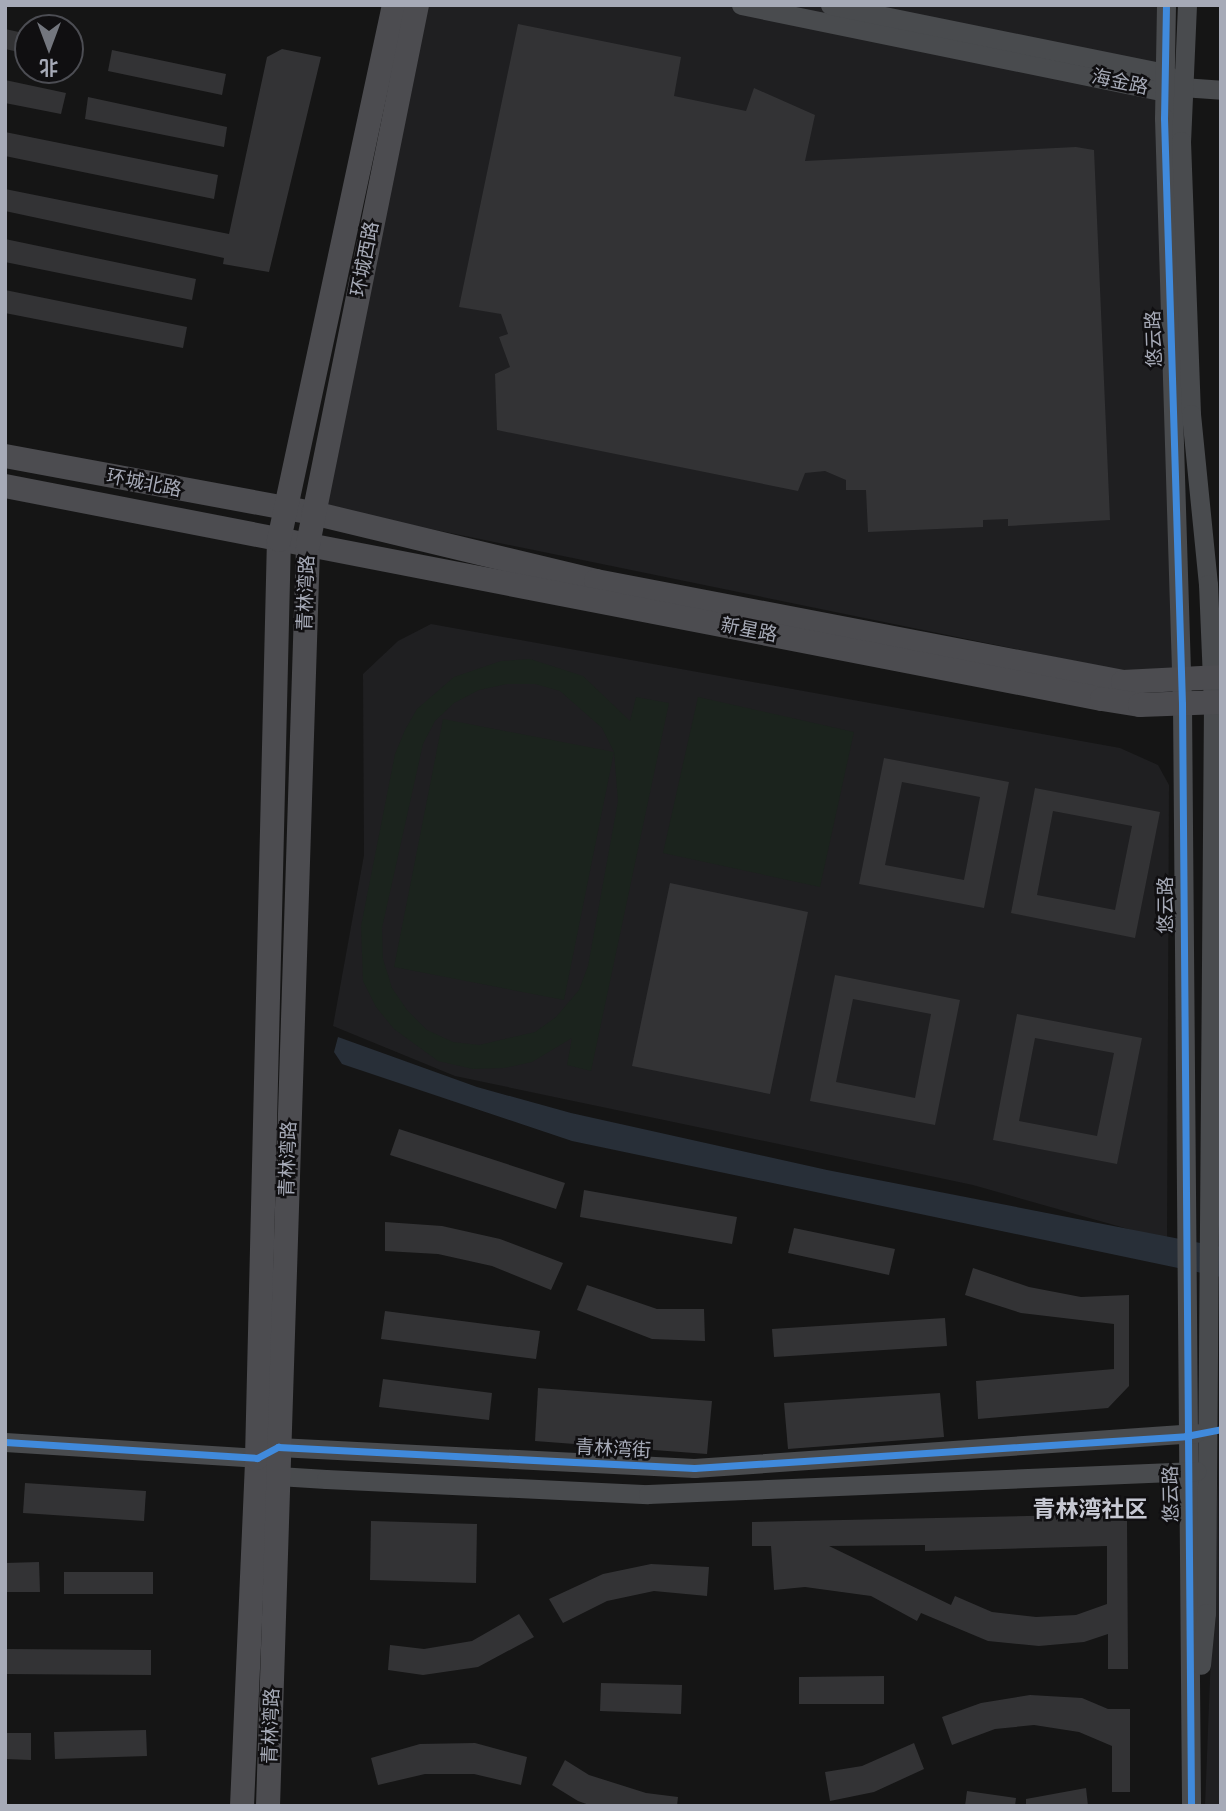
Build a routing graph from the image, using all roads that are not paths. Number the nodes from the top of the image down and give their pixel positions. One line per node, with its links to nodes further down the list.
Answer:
1 (394, 5): 11 (main road, 青林湾路)
2 (417, 5): 12 (main road, 环城西路)
3 (741, 5): 7 (street, 海金路)
4 (830, 5): 7 (street, 海金路)
5 (1166, 5): 7 (street, 悠云路)
6 (1187, 5): 7 (street, 悠云路)
7 (1171, 84): 8 (street); 15 (street, 悠云路); 16 (street, 悠云路)
8 (1221, 90)
9 (5, 456): 11 (main road, 环城北路)
10 (5, 486): 13 (main road, 环城北路)
11 (282, 510): 12 (main road, 新星路); 13 (main road, 青林湾路)
12 (313, 513): 14 (main road, 青林湾路); 16 (main road, 新星路)
13 (279, 540): 14 (main road, 新星路); 21 (main road, 青林湾路)
14 (308, 544): 16 (main road, 新星路); 21 (main road, 青林湾路)
15 (1216, 678): 16 (main road, 新星路); 17 (street, 悠云路)
16 (1181, 692): 17 (main road, 新星路); 19 (street, 悠云路)
17 (1217, 703): 18 (street, 悠云路)
18 (1214, 1430): 19 (street, 青林湾街); 22 (street, 悠云路)
19 (1185, 1436): 21 (street, 青林湾街); 23 (street, 悠云路)
20 (5, 1442): 21 (street, 青林湾街)
21 (268, 1452): 24 (main road, 青林湾路); 26 (main road, 青林湾路)
22 (1214, 1469): 23 (street); 25 (street, 悠云路)
23 (1186, 1472): 24 (street); 25 (street, 悠云路)
24 (278, 1476): 27 (main road, 青林湾路)
25 (1193, 1740): 28 (street, 悠云路)
26 (242, 1806)
27 (268, 1806)
28 (1191, 1806)

